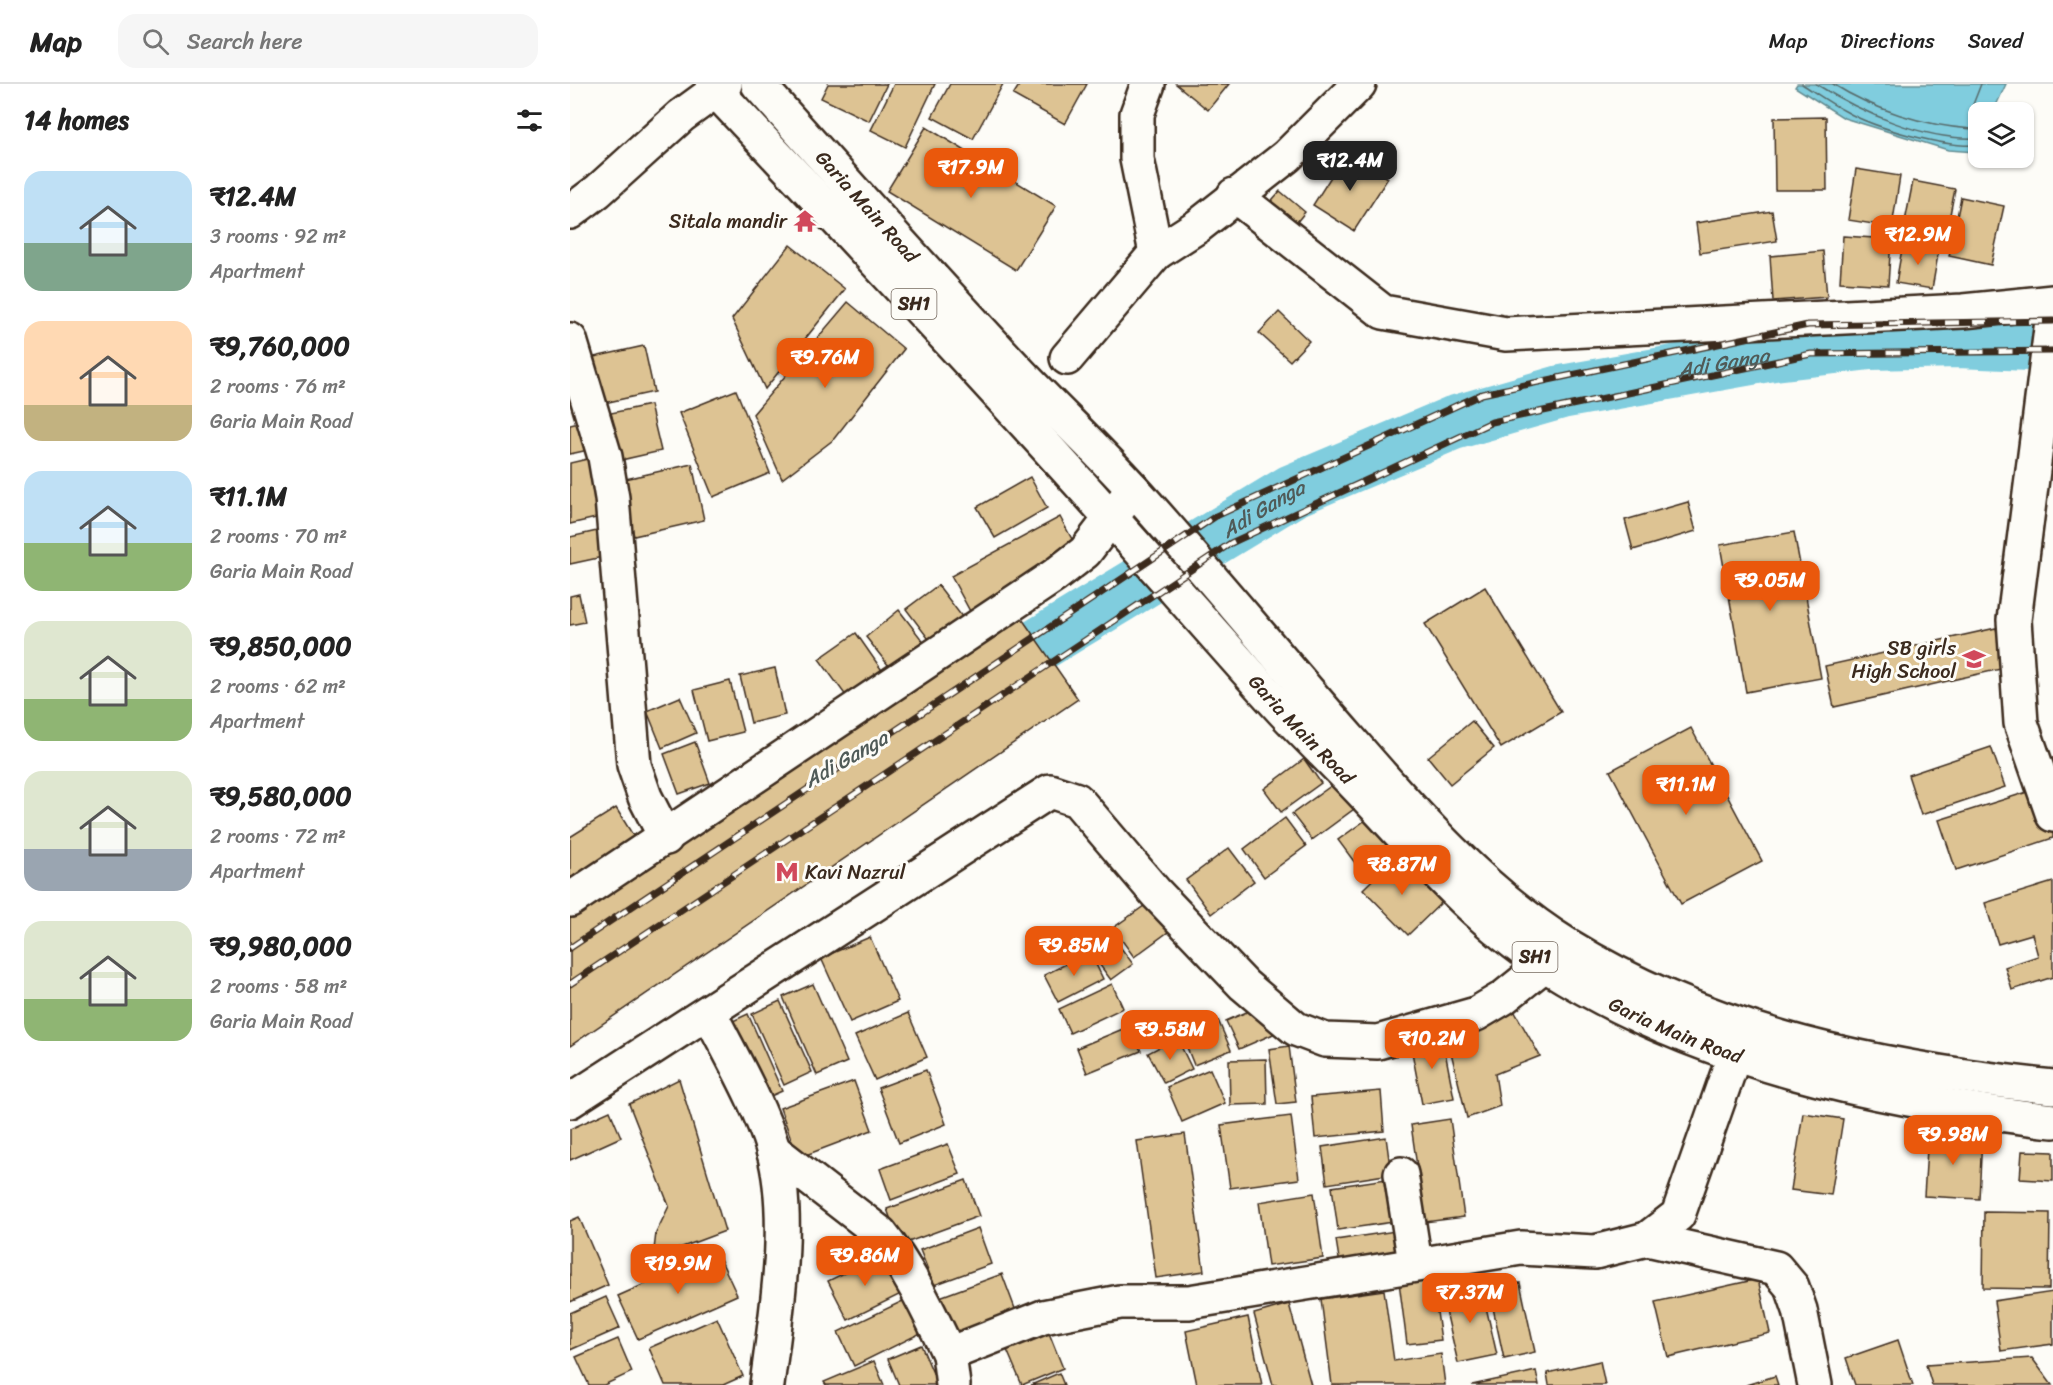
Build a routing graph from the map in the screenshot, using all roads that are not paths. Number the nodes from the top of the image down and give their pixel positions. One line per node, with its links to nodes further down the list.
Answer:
1 (758, 84): 12 (street, Garia Main Road / SH1)
2 (1148, 84): 7 (street)
3 (1359, 84): 5 (street)
4 (718, 86): 6 (street); 13 (street, Garia Main Road / SH1)
5 (1234, 195): 7 (street); 8 (street)
6 (570, 212)
7 (1156, 253): 11 (street)
8 (2053, 302)
9 (2053, 313): 15 (street)
10 (570, 340): 16 (street)
11 (1067, 358)
12 (1132, 489): 13 (street); 14 (street, Garia Main Road / SH1)
13 (1112, 518): 14 (street, Garia Main Road / SH1); 16 (street)
14 (1251, 651): 18 (street, Garia Main Road / SH1)
15 (2053, 815)
16 (666, 838): 17 (street)
17 (570, 900)
18 (1554, 954): 19 (street); 20 (street, Garia Main Road / SH1); 21 (street, Garia Main Road / SH1)
19 (709, 1012): 23 (street); 25 (street)
20 (1734, 1056): 21 (street, Garia Main Road / SH1); 27 (street)
21 (1928, 1087): 22 (street, Garia Main Road / SH1); 24 (street, Garia Main Road / SH1)
22 (2053, 1087)
23 (570, 1101)
24 (2053, 1121)
25 (773, 1149): 29 (street); 30 (street)
26 (1401, 1174): 28 (street)
27 (1647, 1239): 28 (street); 31 (street)
28 (1415, 1263): 29 (street)
29 (951, 1369)
30 (767, 1385)
31 (1815, 1385)

